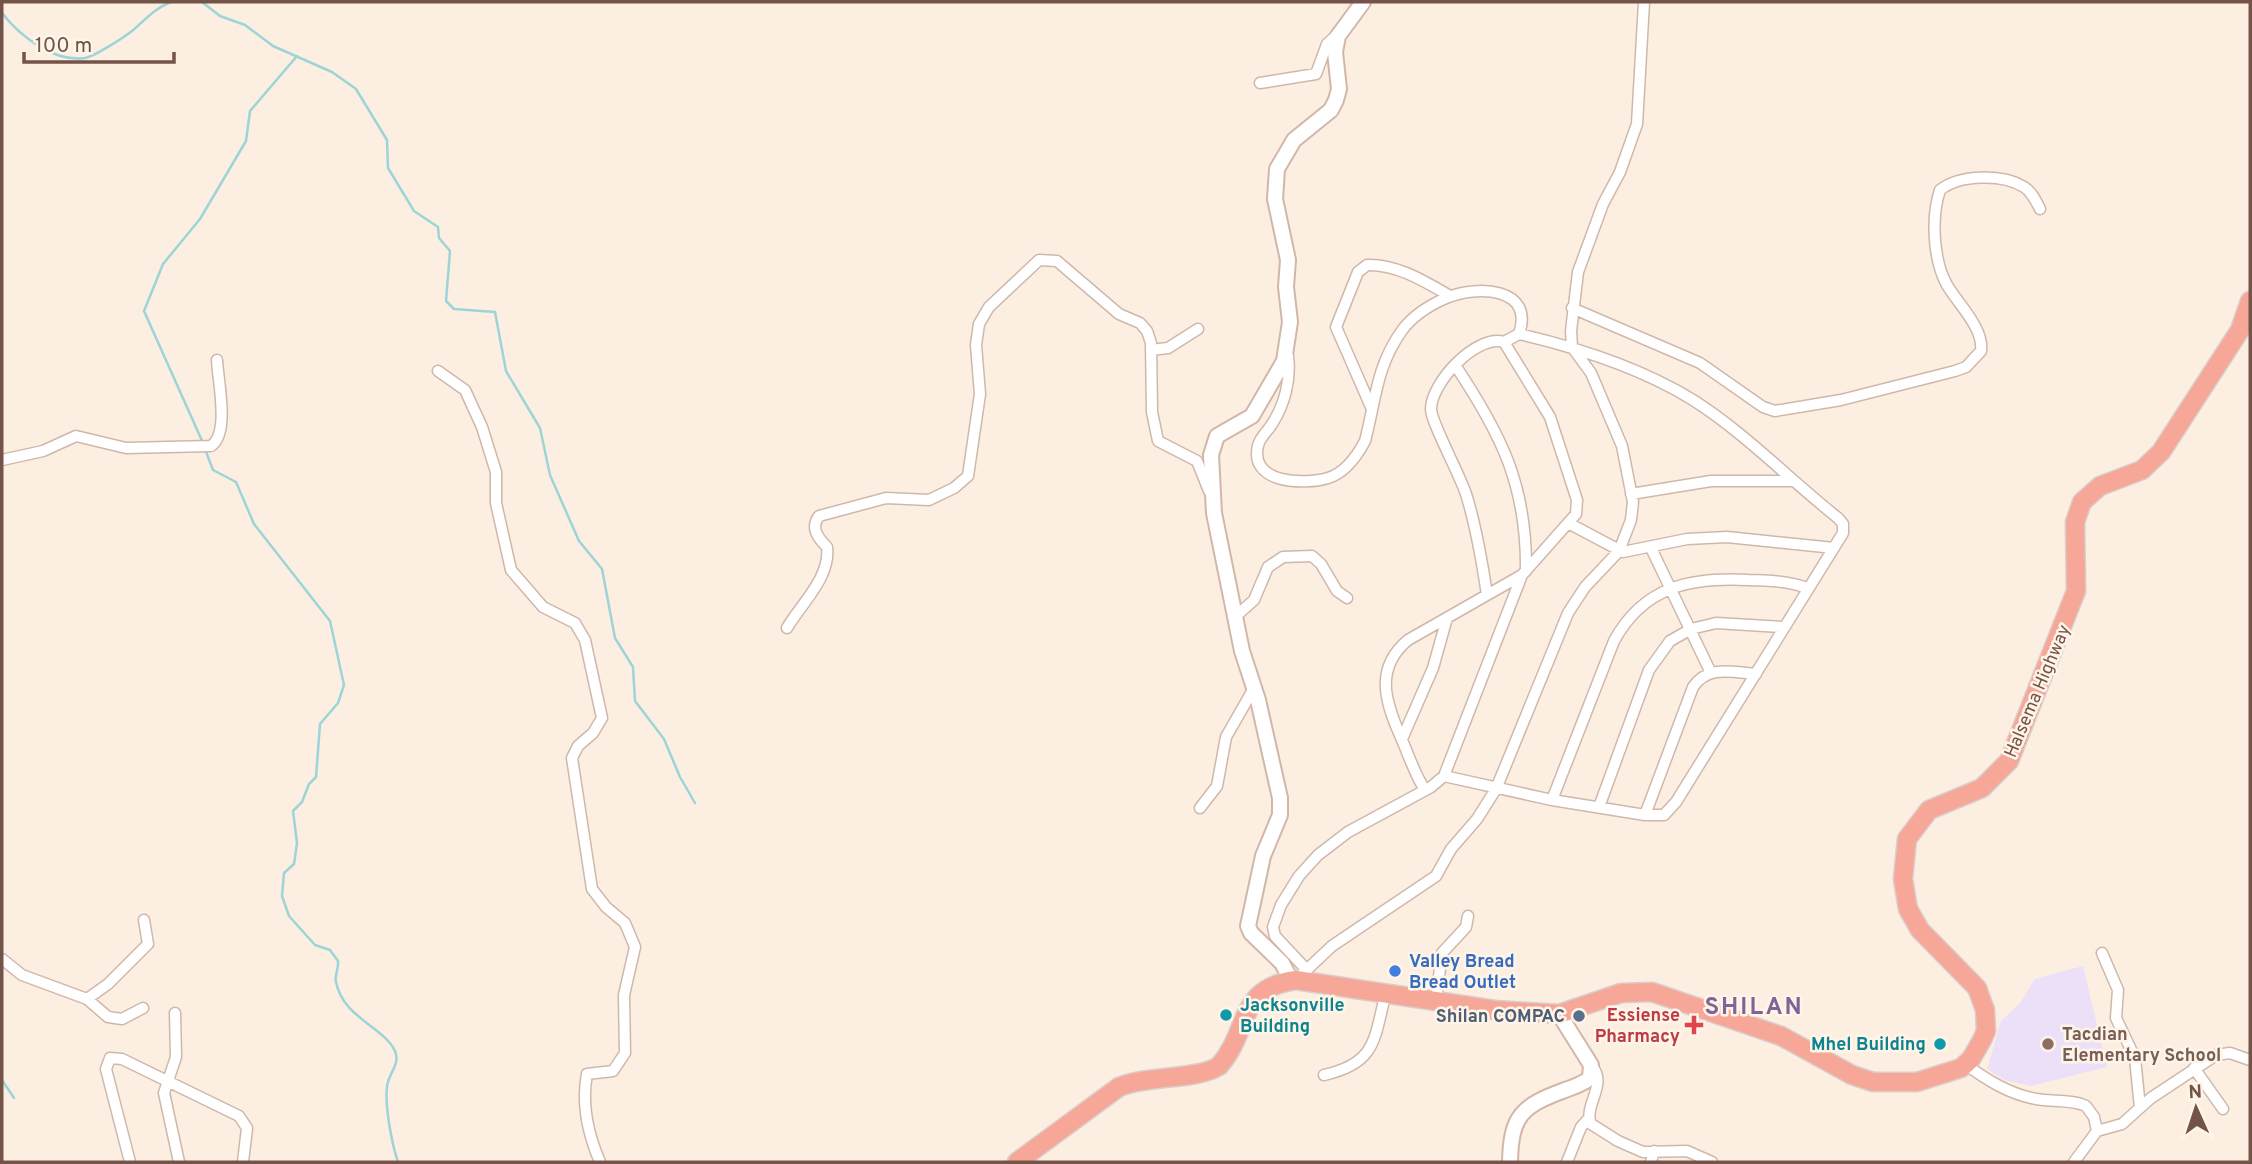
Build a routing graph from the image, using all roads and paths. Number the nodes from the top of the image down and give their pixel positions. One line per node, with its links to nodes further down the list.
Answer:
1 (1363, 2): 3 (street)
2 (1644, 2): 8 (street)
3 (1339, 33): 4 (street); 13 (street)
4 (1260, 83)
5 (2040, 209): 8 (street)
6 (1450, 296): 10 (street); 18 (street); 18 (street)
7 (2250, 301): 60 (highway, Halsema Highway)
8 (1572, 308): 12 (street)
9 (1198, 329): 14 (street)
10 (1519, 334): 11 (street); 12 (street)
11 (1504, 342): 16 (street); 23 (street)
12 (1572, 346): 20 (street); 21 (street)
13 (1287, 349): 18 (street); 22 (street)
14 (1151, 350): 22 (street); 35 (street)
15 (216, 360): 19 (street)
16 (1455, 365): 27 (street); 30 (street)
17 (438, 371): 73 (street)
18 (1372, 409)
19 (2, 460)
20 (1791, 481): 21 (street); 25 (street)
21 (1631, 495): 26 (street)
22 (1211, 496): 32 (street)
23 (1570, 524): 26 (street); 27 (street)
24 (1651, 548): 25 (street); 26 (street); 28 (street)
25 (1834, 548): 29 (street)
26 (1619, 551): 42 (street)
27 (1524, 573): 30 (street); 41 (street)
28 (1671, 588): 29 (street); 36 (street); 44 (street)
29 (1807, 588): 34 (street)
30 (1487, 595): 33 (street)
31 (1348, 598): 32 (street)
32 (1236, 616): 39 (street)
33 (1447, 618): 40 (street); 40 (street)
34 (1782, 627): 36 (street); 38 (street)
35 (787, 628)
36 (1691, 629): 37 (street); 45 (street)
37 (1710, 671): 38 (street); 47 (street)
38 (1756, 674): 47 (street)
39 (1254, 688): 46 (street); 52 (street)
40 (1402, 739): 43 (street)
41 (1444, 776): 42 (street); 43 (street)
42 (1496, 789): 44 (street); 52 (street)
43 (1425, 790): 52 (street)
44 (1552, 800): 45 (street)
45 (1599, 807): 47 (street)
46 (1200, 808)
47 (1645, 815)
48 (1468, 916): 55 (street)
49 (144, 920): 54 (street)
50 (2102, 953): 65 (street)
51 (2, 959): 54 (street)
52 (1297, 976): 53 (highway); 74 (highway)
53 (1386, 992): 55 (highway); 63 (street)
54 (87, 999): 56 (street)
55 (1436, 1000): 58 (highway)
56 (143, 1008)
57 (175, 1013): 64 (street)
58 (1559, 1014): 60 (highway); 61 (street)
59 (2250, 1060): 62 (street)
60 (1965, 1064): 68 (street)
61 (1591, 1065): 67 (street); 75 (street)
62 (2194, 1068): 65 (street); 66 (street)
63 (1324, 1075)
64 (166, 1080): 70 (street); 71 (street); 72 (street)
65 (2140, 1108): 68 (street)
66 (2223, 1109)
67 (1589, 1118): 69 (street); 76 (street)
68 (2097, 1132): 78 (street)
69 (1653, 1157): 77 (street)
70 (130, 1162)
71 (179, 1162)
72 (243, 1162)
73 (600, 1162)
74 (1017, 1162)
75 (1510, 1162)
76 (1567, 1162)
77 (1712, 1162)
78 (2074, 1162)

